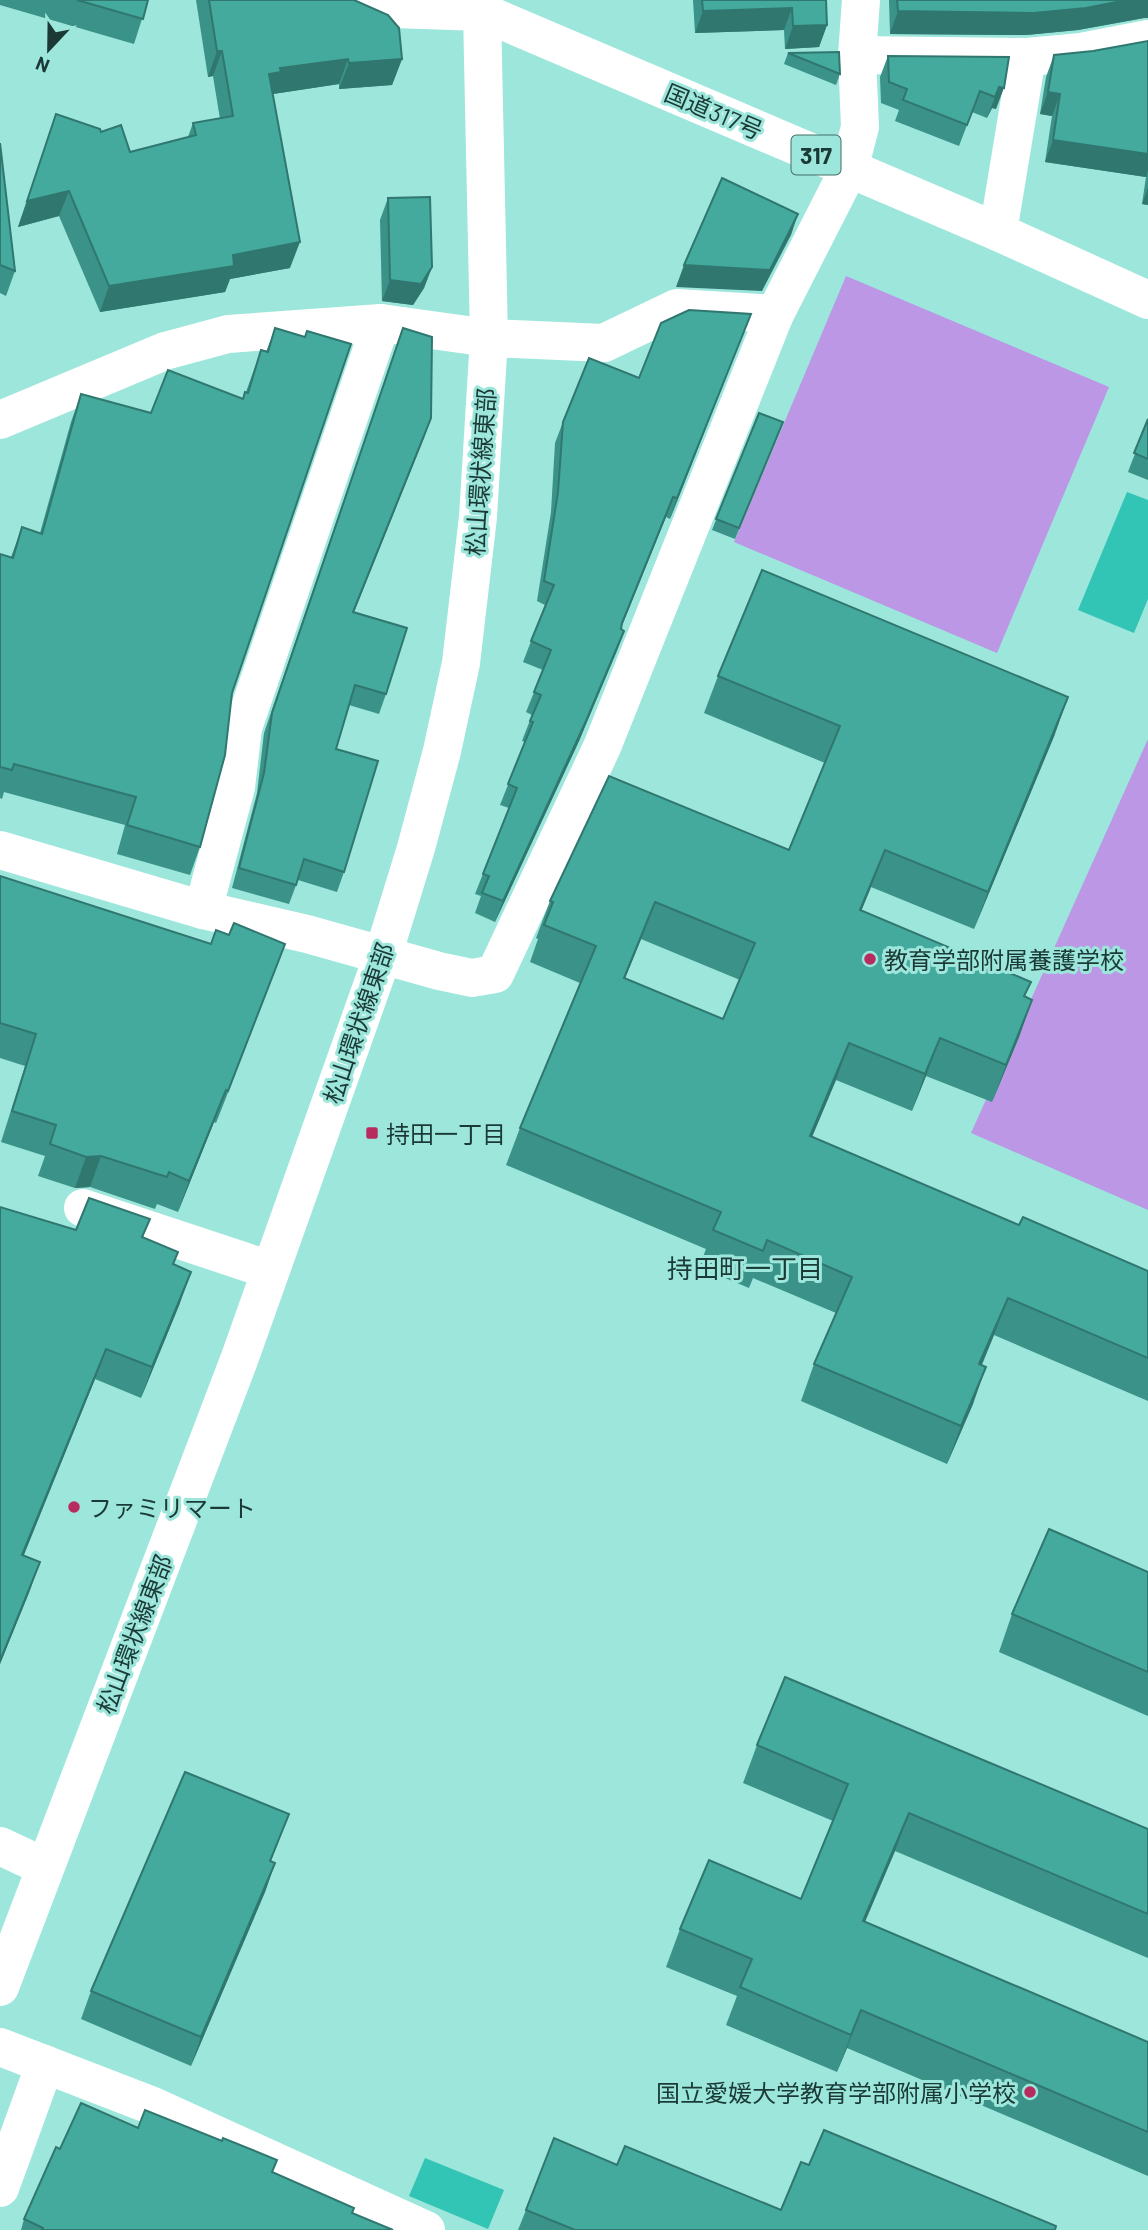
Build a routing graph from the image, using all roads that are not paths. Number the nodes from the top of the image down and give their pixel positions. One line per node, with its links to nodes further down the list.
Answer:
1 (371, 0): 3 (main road)
2 (861, 0): 5 (main road)
3 (482, 6): 7 (main road, 国道317号 / 317); 12 (main road, 松山環状線東部)
4 (1148, 39): 6 (main road)
5 (857, 55): 6 (main road); 7 (main road)
6 (1027, 57): 8 (main road)
7 (849, 169): 8 (main road, 国道317号 / 317); 10 (main road)
8 (998, 232): 9 (main road, 国道317号 / 317)
9 (1148, 300)
10 (775, 314): 12 (main road); 16 (main road)
11 (381, 323): 12 (main road); 13 (main road); 15 (main road)
12 (489, 338): 16 (main road, 松山環状線東部)
13 (0, 420)
14 (0, 850): 15 (main road)
15 (203, 910): 16 (main road)
16 (383, 955): 18 (main road, 松山環状線東部)
17 (83, 1208): 18 (main road)
18 (270, 1270): 20 (main road, 松山環状線東部)
19 (0, 1846): 20 (main road)
20 (46, 1867): 21 (main road, 松山環状線東部)
21 (0, 1987)
22 (0, 2047): 23 (main road)
23 (45, 2064): 24 (main road); 25 (main road)
24 (0, 2188)
25 (426, 2230)

